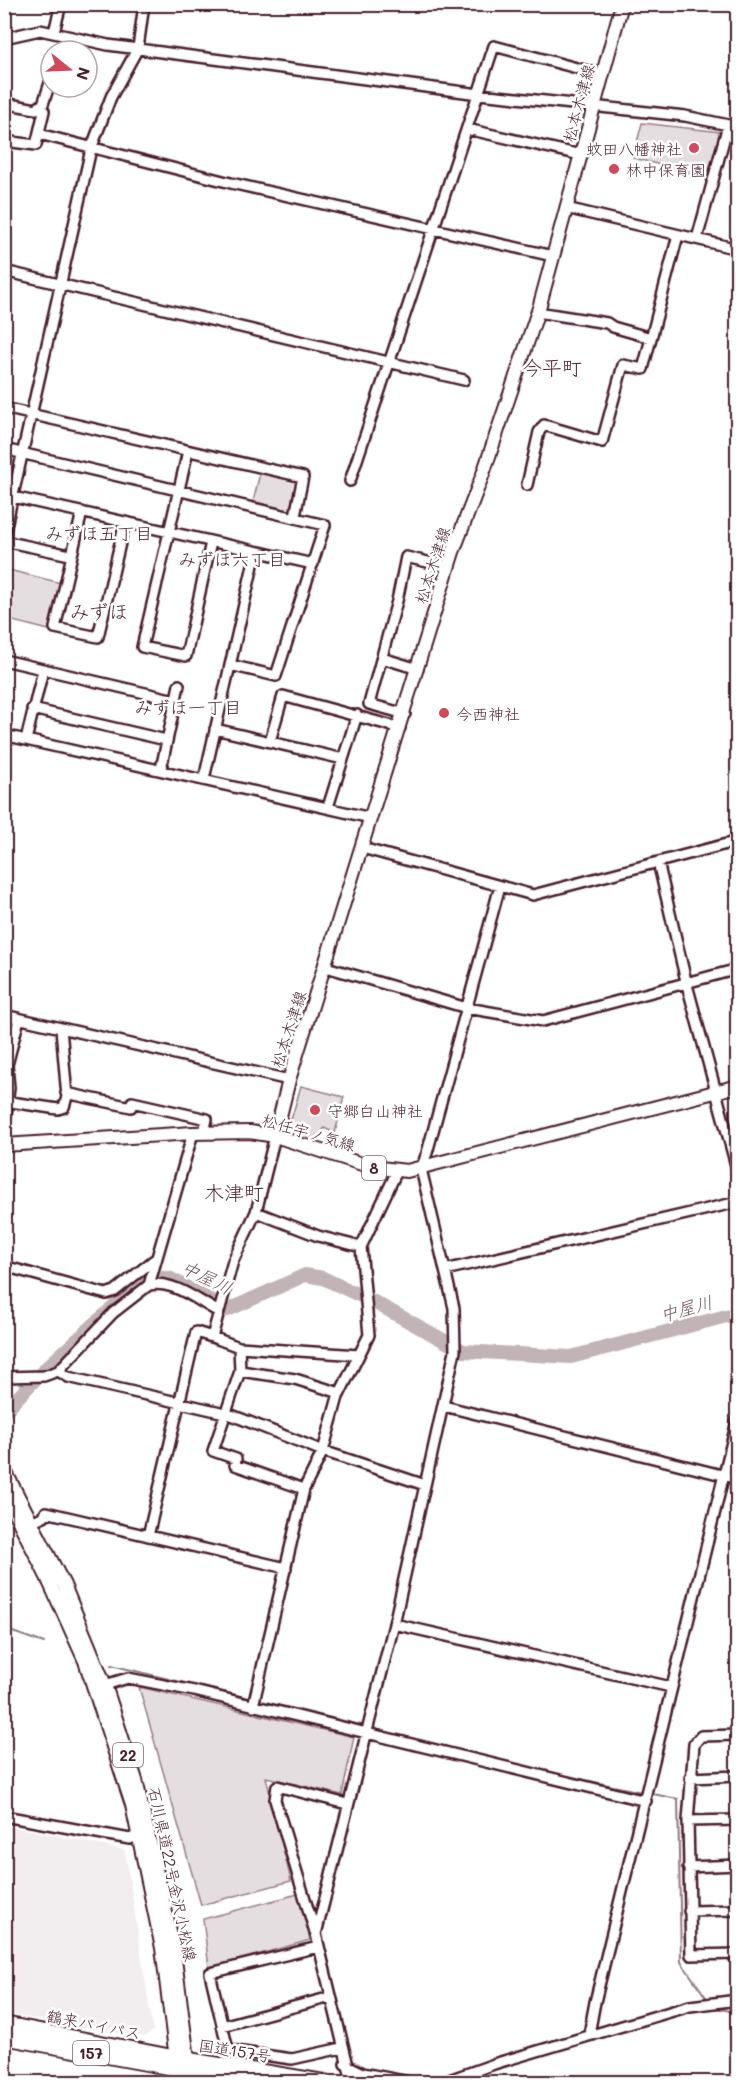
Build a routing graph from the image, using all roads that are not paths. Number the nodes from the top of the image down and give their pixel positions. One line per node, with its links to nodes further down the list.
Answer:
1 (61, 4): 4 (street)
2 (144, 4): 7 (street)
3 (622, 4): 8 (main road, 松本木津線)
4 (54, 32): 5 (street); 6 (street)
5 (4, 38)
6 (69, 38): 7 (street)
7 (138, 48): 9 (street); 18 (street)
8 (603, 75): 9 (street); 13 (main road, 松本木津線)
9 (479, 94): 13 (street); 15 (street)
10 (45, 99): 12 (street)
11 (4, 103): 12 (street)
12 (40, 106): 16 (street)
13 (593, 108): 14 (street); 19 (main road, 松本木津線)
14 (733, 126): 23 (street)
15 (467, 129): 19 (street); 21 (street)
16 (39, 134): 17 (street); 18 (street)
17 (4, 141)
18 (91, 149): 21 (street); 27 (street)
19 (581, 155): 20 (main road, 松本木津線)
20 (566, 208): 22 (street); 25 (main road, 松本木津線)
21 (434, 231): 25 (street); 30 (street)
22 (678, 235): 23 (street); 29 (street)
23 (697, 239): 24 (street)
24 (738, 249)
25 (553, 256): 28 (main road, 松本木津線)
26 (4, 271): 27 (street)
27 (60, 284): 30 (street); 33 (street)
28 (537, 312): 29 (street); 51 (main road, 松本木津線)
29 (651, 338): 38 (street)
30 (391, 361): 31 (street); 37 (street)
31 (464, 380)
32 (4, 408): 33 (street)
33 (33, 414): 35 (street); 36 (street)
34 (4, 449): 36 (street)
35 (188, 450): 39 (street); 42 (street)
36 (22, 454): 39 (street); 40 (street)
37 (350, 481)
38 (527, 485)
39 (178, 489): 42 (street); 44 (street)
40 (9, 496): 41 (street); 45 (street)
41 (82, 512): 43 (street); 49 (street)
42 (295, 516): 50 (street)
43 (125, 522): 44 (street); 49 (street)
44 (170, 532): 47 (street); 47 (street)
45 (4, 536)
46 (4, 541): 49 (street)
47 (211, 542): 48 (street)
48 (256, 552): 50 (street); 54 (street)
49 (70, 555)
50 (313, 564): 54 (street)
51 (448, 567): 52 (street); 56 (main road, 松本木津線)
52 (382, 658): 56 (street); 60 (street)
53 (4, 660): 55 (street)
54 (230, 665): 63 (street)
55 (43, 669): 58 (street); 59 (street)
56 (418, 669): 60 (main road, 松本木津線)
57 (179, 686): 58 (street)
58 (175, 700): 66 (street)
59 (32, 709): 65 (street); 66 (street)
60 (405, 714): 62 (main road, 松本木津線)
61 (357, 715): 62 (street); 67 (street); 68 (street)
62 (400, 728): 72 (main road, 松本木津線)
63 (215, 729): 67 (street); 70 (street)
64 (4, 735): 65 (street)
65 (26, 740): 69 (street)
66 (166, 740): 69 (street)
67 (270, 741): 68 (street)
68 (343, 759): 71 (street)
69 (160, 769): 70 (street)
70 (204, 779): 71 (street)
71 (328, 807): 72 (street)
72 (371, 818): 74 (main road, 松本木津線)
73 (738, 841): 75 (street)
74 (362, 848): 76 (street); 77 (main road, 松本木津線)
75 (658, 862): 76 (street); 79 (street)
76 (500, 886): 80 (street)
77 (326, 967): 80 (street); 84 (main road, 松本木津線)
78 (738, 969): 79 (street)
79 (686, 981): 80 (street); 86 (street)
80 (467, 1008): 93 (street)
81 (4, 1015): 82 (street)
82 (19, 1019): 83 (street); 88 (street)
83 (61, 1028): 84 (street); 87 (street)
84 (289, 1080): 91 (main road, 松本木津線)
85 (738, 1086): 86 (main road, 松任宇ノ気線 / 8)
86 (716, 1092): 93 (main road, 松任宇ノ気線 / 8); 95 (street)
87 (66, 1093): 88 (street); 90 (street)
88 (6, 1102): 89 (street)
89 (4, 1132)
90 (198, 1132): 91 (main road, 松任宇ノ気線 / 8); 92 (main road, 松任宇ノ気線 / 8); 99 (street)
91 (275, 1136): 94 (main road, 松任宇ノ気線 / 8); 97 (street)
92 (4, 1145)
93 (421, 1169): 94 (main road, 松任宇ノ気線 / 8); 101 (street)
94 (397, 1171): 98 (street)
95 (738, 1173)
96 (738, 1202): 101 (street)
97 (256, 1212): 98 (street); 103 (street)
98 (362, 1247): 106 (street)
99 (154, 1260): 100 (street); 102 (street)
100 (4, 1266)
101 (445, 1270): 112 (street)
102 (150, 1279): 103 (street); 107 (street)
103 (220, 1308): 104 (street)
104 (212, 1337): 105 (street); 111 (street)
105 (239, 1347): 106 (street); 108 (street)
106 (359, 1355): 110 (street)
107 (58, 1371): 109 (street); 111 (street)
108 (240, 1371): 110 (street); 113 (street)
109 (4, 1377)
110 (340, 1393): 115 (street)
111 (180, 1404): 113 (street); 123 (street)
112 (444, 1406): 117 (street); 119 (street)
113 (226, 1414): 115 (street); 120 (street)
114 (738, 1417): 117 (street)
115 (323, 1451): 119 (street); 120 (street)
116 (4, 1469): 122 (main road, 石川県道22号金沢小松線 / 22)
117 (724, 1476): 118 (street); 127 (street)
118 (738, 1479)
119 (425, 1485): 125 (street)
120 (304, 1489): 124 (street)
121 (4, 1492): 138 (main road, 石川県道22号金沢小松線 / 22)
122 (31, 1522): 123 (street); 126 (main road, 石川県道22号金沢小松線 / 22)
123 (148, 1536): 124 (street)
124 (286, 1568): 128 (street)
125 (394, 1624): 127 (street); 129 (street)
126 (105, 1685): 128 (street); 154 (main road, 石川県道22号金沢小松線 / 22)
127 (671, 1687): 133 (street)
128 (254, 1701): 129 (street)
129 (366, 1728): 133 (street); 134 (street)
130 (738, 1735): 132 (street)
131 (738, 1776): 132 (street)
132 (690, 1778): 137 (street)
133 (647, 1796): 150 (street)
134 (348, 1804): 143 (street); 143 (street)
135 (4, 1816): 138 (street)
136 (738, 1820): 137 (street)
137 (688, 1821): 140 (street)
138 (138, 1835): 154 (main road, 石川県道22号金沢小松線 / 22)
139 (738, 1865): 140 (street)
140 (688, 1867): 142 (street)
141 (738, 1910): 142 (street)
142 (689, 1911): 145 (street)
143 (316, 1934): 144 (street)
144 (318, 1947): 146 (street); 149 (street)
145 (738, 1954)
146 (331, 1997): 149 (street); 152 (street)
147 (738, 2000): 150 (street)
148 (4, 2024): 154 (highway, 鶴来バイパス / 157)
149 (222, 2026): 152 (street)
150 (593, 2035): 159 (street)
151 (4, 2037): 154 (highway, 鶴来バイパス / 157)
152 (342, 2048): 153 (street)
153 (345, 2064): 157 (street); 158 (street)
154 (184, 2071): 155 (highway, 国道157号 / 157); 156 (highway, 国道157号 / 157)
155 (250, 2082)
156 (324, 2082)
157 (352, 2082)
158 (410, 2082)
159 (443, 2082)

